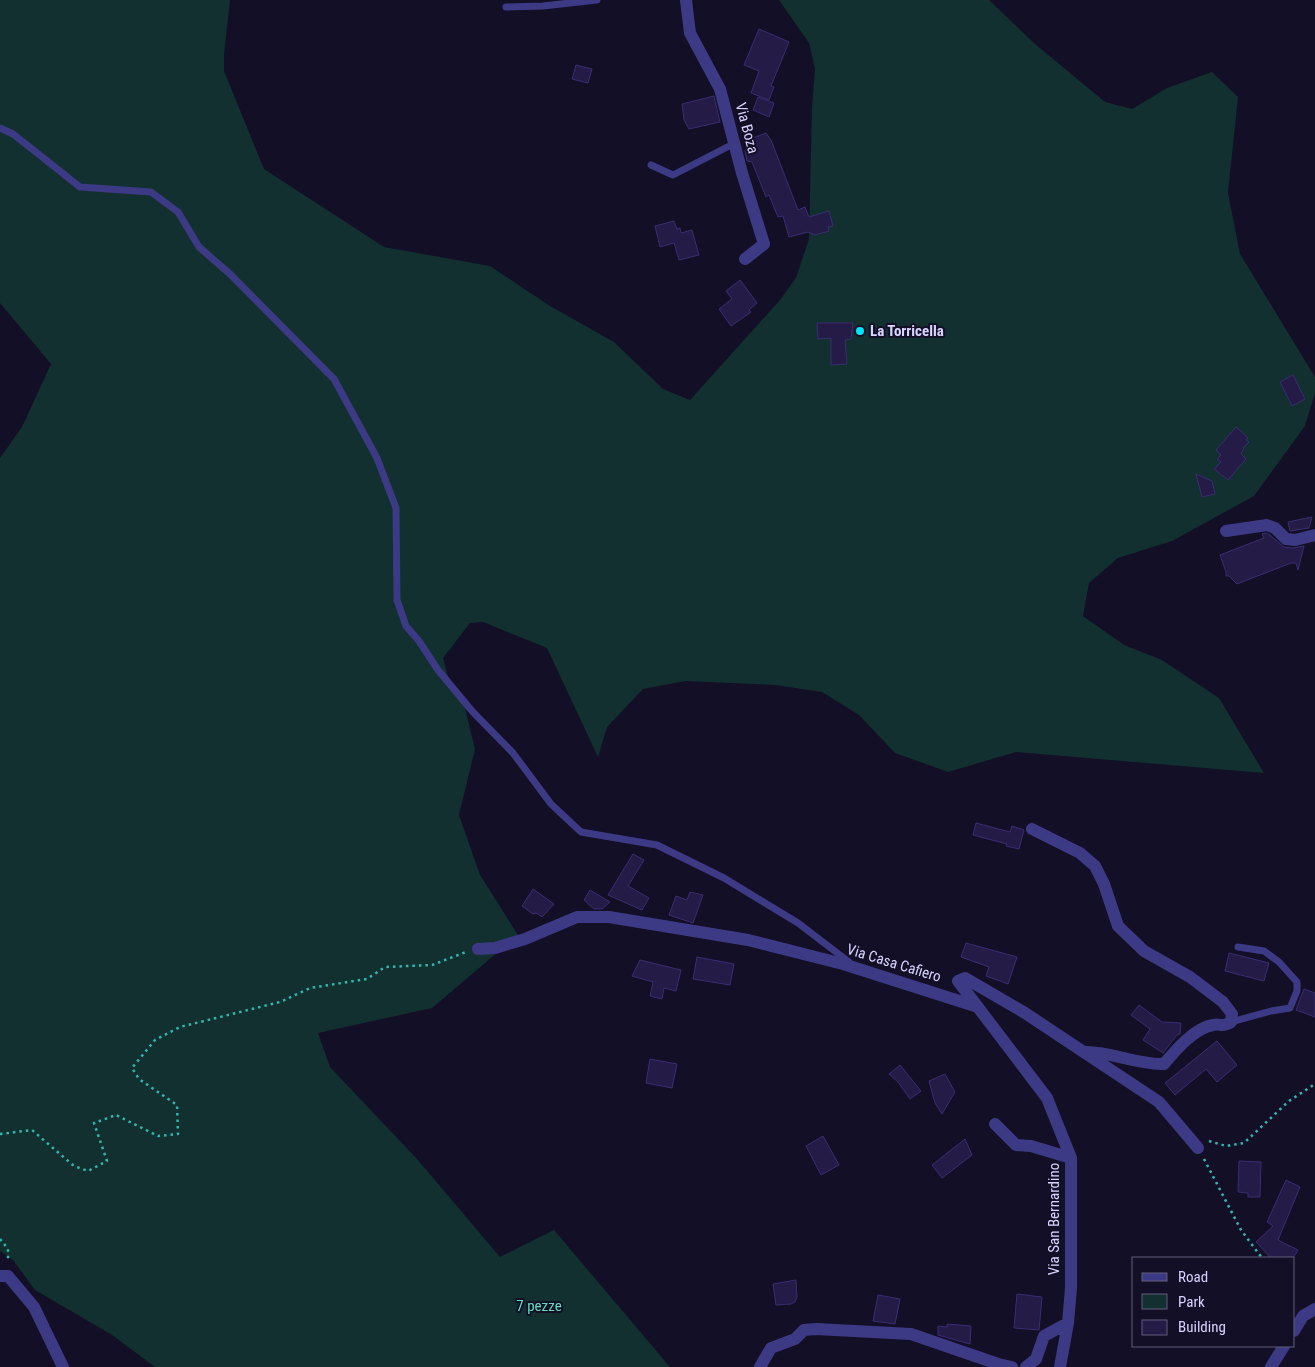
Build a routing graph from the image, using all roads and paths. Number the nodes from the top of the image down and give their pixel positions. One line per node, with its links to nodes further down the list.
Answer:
1 (597, 0): 3 (lane)
2 (686, 0): 5 (street, Via Boza)
3 (506, 7)
4 (0, 128): 13 (lane)
5 (735, 143): 6 (lane); 7 (street, Via Boza)
6 (651, 166)
7 (745, 259)
8 (1226, 531): 9 (street)
9 (1315, 535)
10 (1032, 829): 15 (street)
11 (1238, 947): 15 (lane)
12 (478, 949): 13 (street, Via Casa Cafiero); 19 (path)
13 (858, 969): 14 (street, Via Casa Cafiero)
14 (978, 1007): 16 (street, Via Casa Cafiero); 21 (street, Via San Bernardino)
15 (1231, 1022): 16 (street)
16 (1085, 1052): 20 (street, Via Casa Cafiero)
17 (1315, 1084): 20 (path)
18 (995, 1124): 21 (street)
19 (0, 1134)
20 (1198, 1148): 23 (path)
21 (1071, 1158): 26 (street, Via San Bernardino)
22 (0, 1239): 24 (path)
23 (1261, 1257)
24 (4, 1276): 29 (street)
25 (1315, 1308): 27 (street)
26 (1068, 1324): 32 (street); 33 (street, Via San Bernardino)
27 (1295, 1329)
28 (1283, 1347): 34 (street)
29 (63, 1367)
30 (760, 1367): 31 (street)
31 (1012, 1367)
32 (1026, 1367)
33 (1060, 1367)
34 (1271, 1367)

